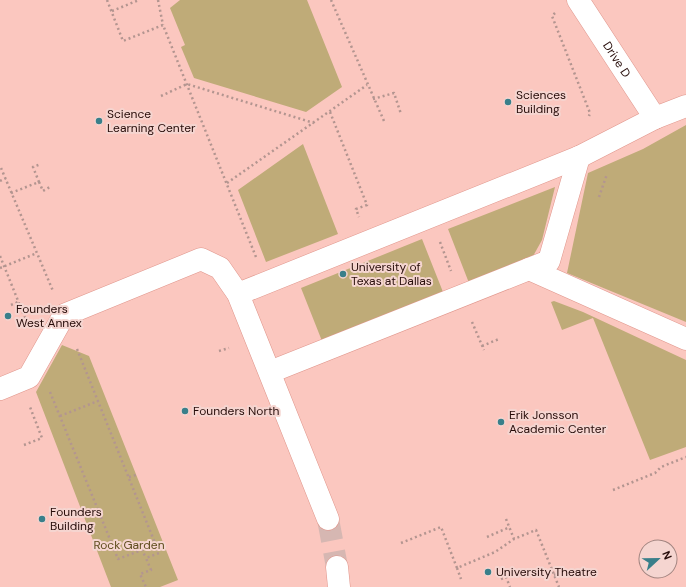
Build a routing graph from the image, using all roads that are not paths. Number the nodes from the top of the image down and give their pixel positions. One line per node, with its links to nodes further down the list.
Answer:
1 (578, 0): 3 (street, Drive D)
2 (686, 106): 3 (street)
3 (656, 118): 4 (street)
4 (579, 156): 5 (street); 6 (street)
5 (529, 269): 7 (street); 8 (street)
6 (238, 294): 8 (street); 9 (street)
7 (686, 339)
8 (270, 372): 10 (street)
9 (0, 388)
10 (328, 519)

